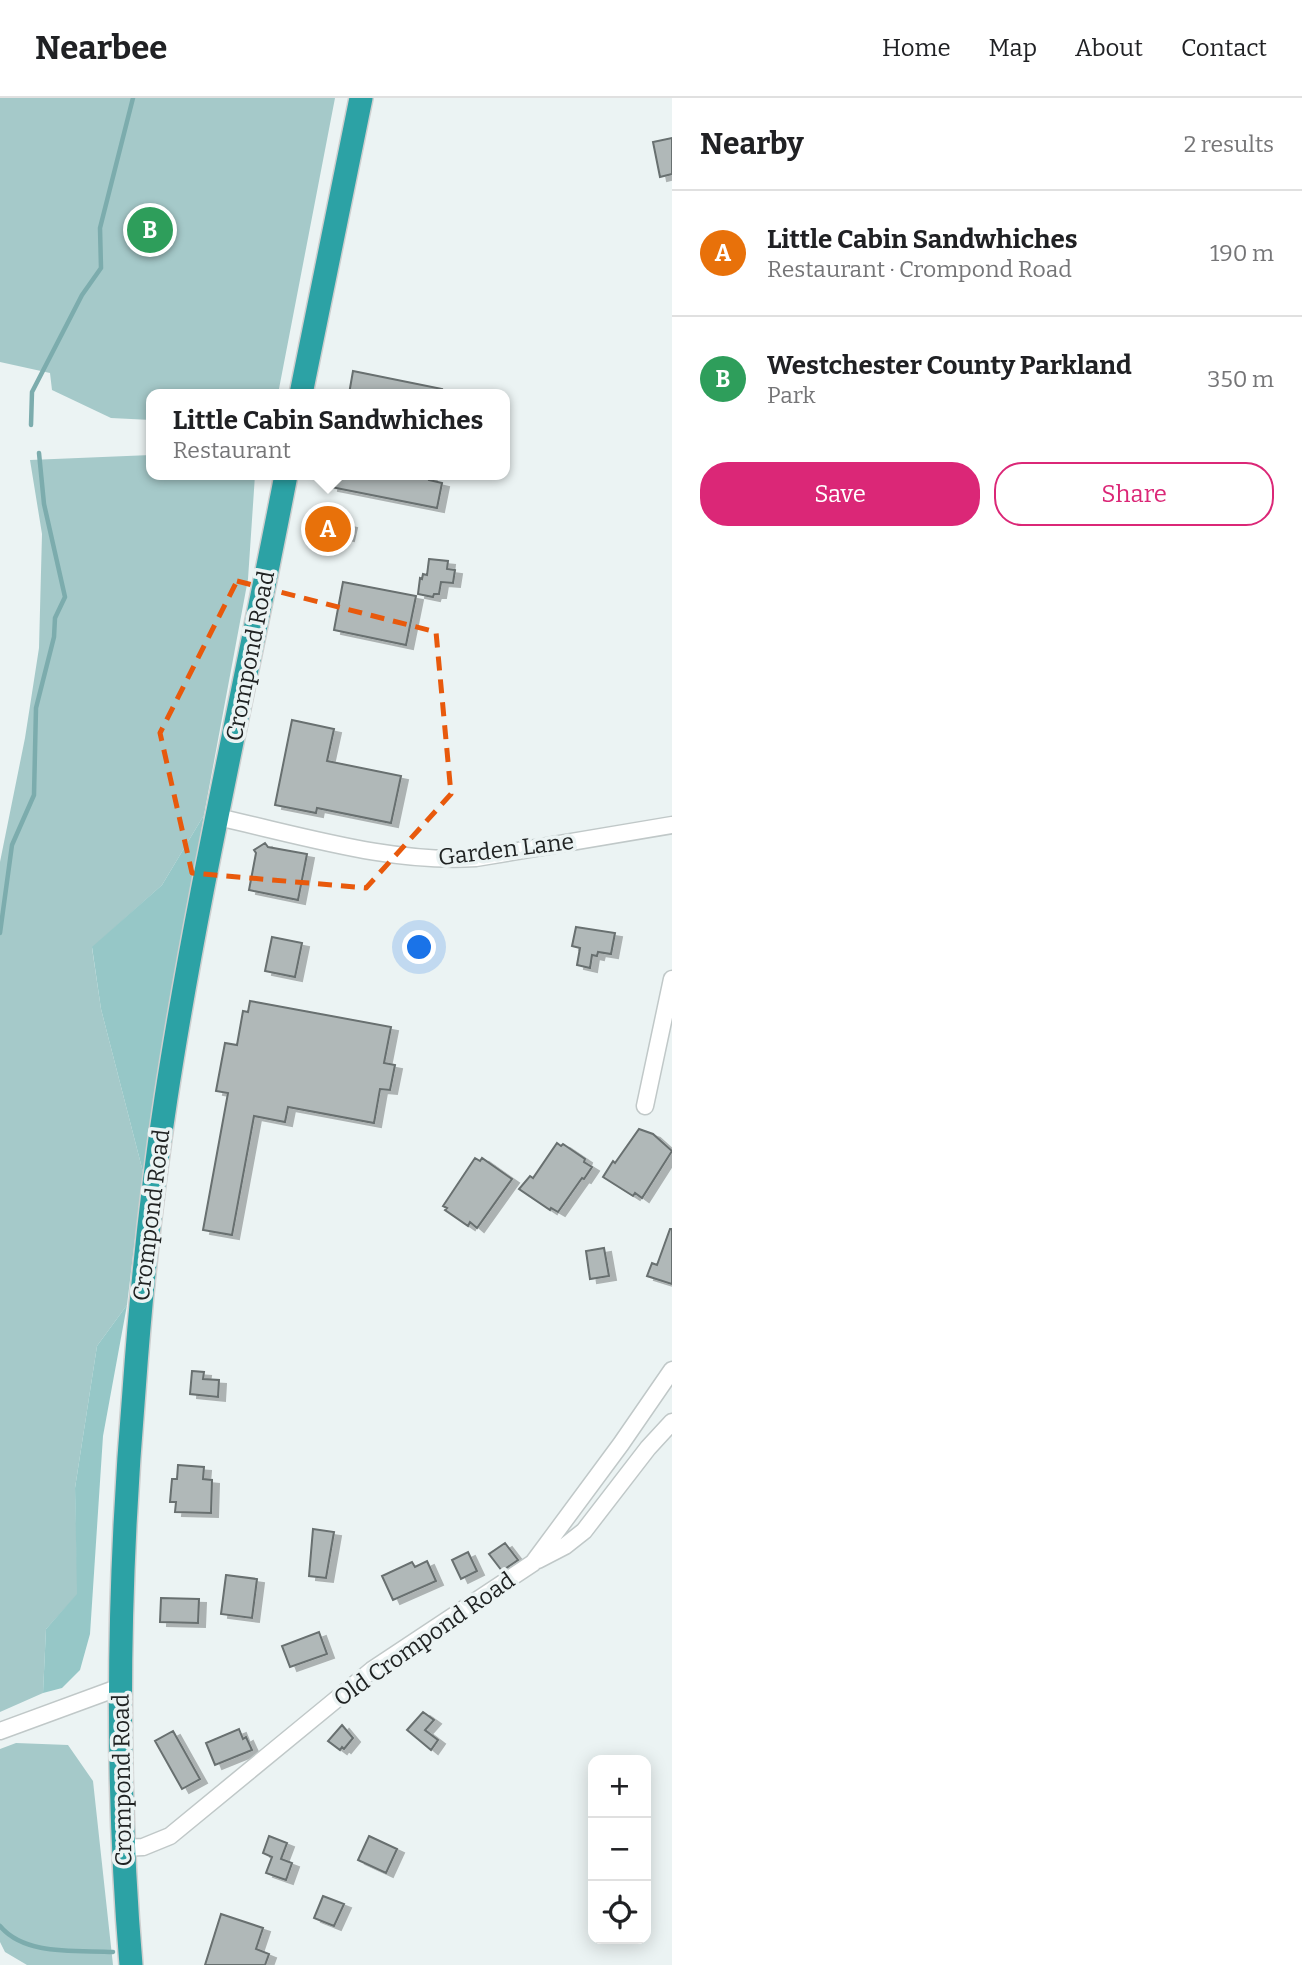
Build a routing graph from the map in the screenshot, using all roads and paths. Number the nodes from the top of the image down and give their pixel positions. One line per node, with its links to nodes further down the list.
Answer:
1 (361, 98): 2 (highway)
2 (302, 389)
3 (285, 480): 4 (highway, Crompond Road)
4 (217, 817): 5 (street, Garden Lane); 11 (highway, Crompond Road)
5 (672, 825)
6 (672, 979): 7 (street)
7 (645, 1106)
8 (672, 1370): 10 (street, Old Crompond Road)
9 (672, 1422): 10 (street)
10 (533, 1563): 13 (street, Old Crompond Road)
11 (120, 1687): 12 (street); 13 (highway, Crompond Road)
12 (0, 1731)
13 (123, 1848): 14 (highway, Crompond Road)
14 (131, 1965)

